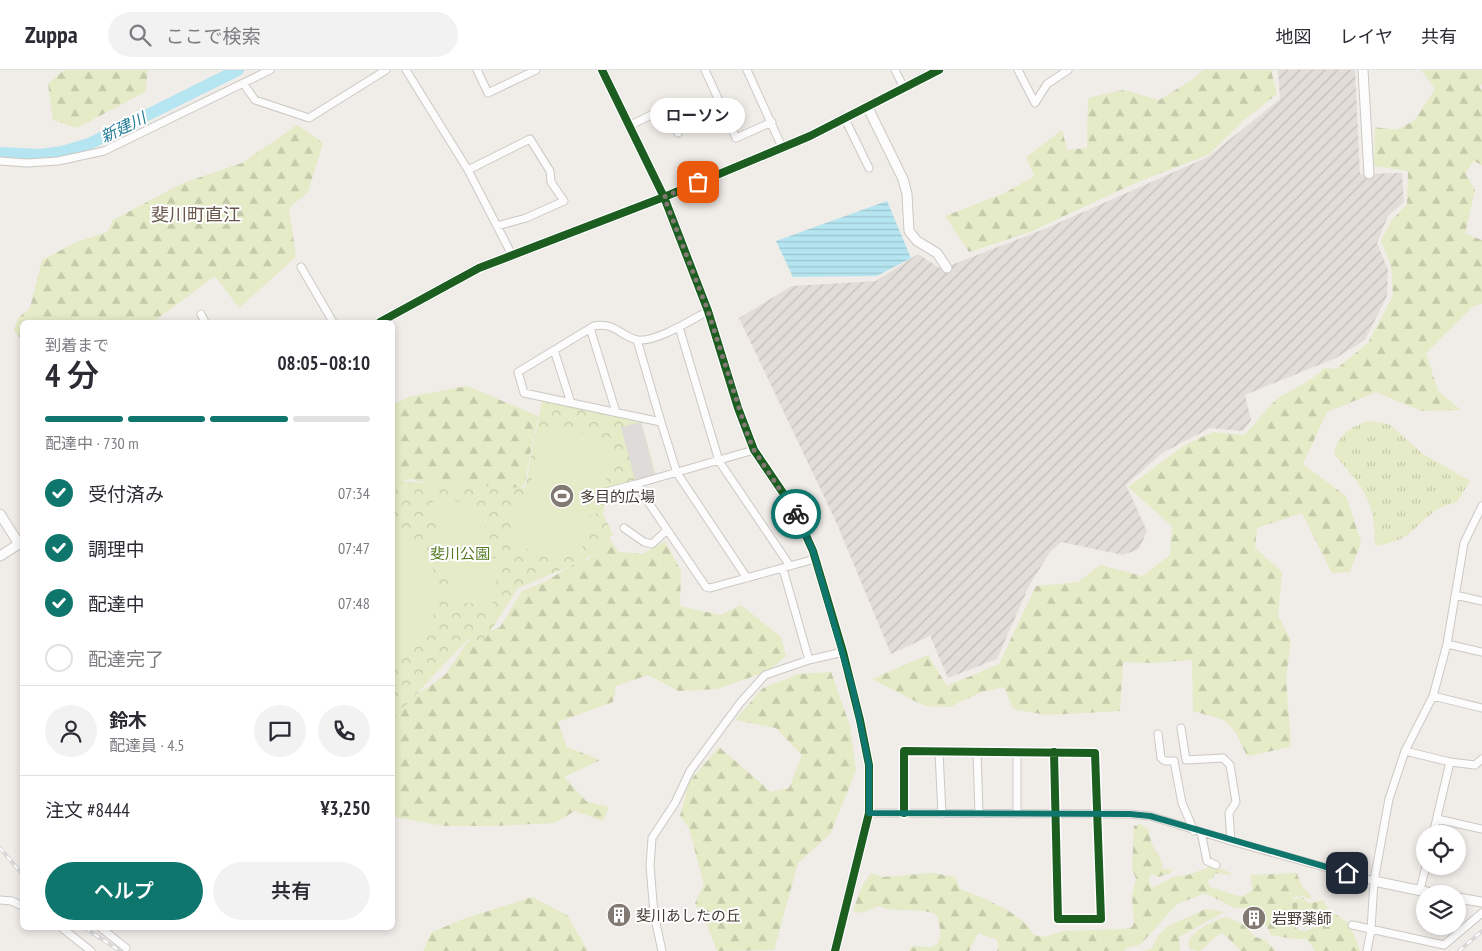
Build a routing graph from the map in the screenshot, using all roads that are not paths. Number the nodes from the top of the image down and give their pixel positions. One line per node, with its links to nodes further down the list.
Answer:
1 (270, 70): 14 (street)
2 (386, 70): 14 (street)
3 (406, 70): 24 (street)
4 (476, 70): 5 (street)
5 (536, 70)
6 (602, 70): 19 (street)
7 (705, 70): 18 (street)
8 (747, 70): 18 (street)
9 (895, 70): 15 (street)
10 (939, 70): 15 (street)
11 (1018, 70): 12 (street)
12 (1068, 70)
13 (1363, 70): 25 (street)
14 (243, 83): 22 (street)
15 (904, 88): 16 (street)
16 (867, 106): 17 (street); 30 (street)
17 (844, 117): 21 (street); 23 (street)
18 (772, 122): 21 (street)
19 (629, 126): 20 (street); 26 (street)
20 (678, 133)
21 (782, 147): 26 (street)
22 (0, 161)
23 (869, 168)
24 (468, 170): 27 (street); 27 (street)
25 (1369, 174)
26 (664, 197): 28 (street); 31 (street)
27 (497, 226): 28 (street)
28 (512, 255): 35 (street)
29 (301, 267): 34 (street)
30 (947, 268)
31 (708, 311): 36 (street); 43 (street)
32 (200, 314): 33 (street)
33 (204, 320)
34 (332, 320)
35 (384, 320)
36 (679, 326): 38 (street); 44 (street)
37 (590, 328): 38 (street); 39 (street); 41 (street)
38 (637, 340): 42 (street)
39 (554, 350): 40 (street); 40 (street)
40 (571, 402): 41 (street)
41 (616, 412): 42 (street)
42 (661, 422): 45 (street)
43 (754, 450): 44 (street); 55 (street)
44 (720, 461): 45 (street); 56 (street)
45 (677, 473): 46 (street); 57 (street)
46 (636, 484): 47 (street); 51 (street)
47 (606, 492)
48 (1482, 506): 58 (street)
49 (0, 514): 52 (street)
50 (624, 528): 51 (street)
51 (667, 530): 57 (street)
52 (20, 542)
53 (20, 544): 54 (street)
54 (0, 556)
55 (815, 559): 56 (street); 61 (street)
56 (787, 567): 57 (street); 63 (street)
57 (747, 578)
58 (1455, 595): 59 (street); 60 (street)
59 (1482, 601)
60 (1447, 644): 62 (street); 64 (street)
61 (843, 652): 63 (street); 77 (street)
62 (1482, 652)
63 (809, 660): 103 (street)
64 (1433, 696): 65 (street); 68 (street)
65 (1482, 708)
66 (1181, 728): 74 (street)
67 (1158, 734): 75 (street)
68 (1405, 751): 76 (street); 90 (street)
69 (939, 752): 70 (street); 78 (street); 79 (street)
70 (978, 752): 71 (street); 80 (street)
71 (1017, 752): 72 (street); 81 (street)
72 (1054, 752): 82 (street); 83 (street)
73 (1482, 759): 76 (street)
74 (1186, 760): 75 (street); 88 (street)
75 (1174, 761): 87 (street)
76 (1450, 762): 84 (street)
77 (869, 813): 78 (street); 104 (street)
78 (904, 813): 79 (street)
79 (942, 814): 80 (street)
80 (979, 814): 81 (street)
81 (1017, 814): 82 (street)
82 (1055, 814): 83 (street); 83 (street)
83 (1098, 814): 87 (street)
84 (1437, 819): 85 (street); 86 (street)
85 (1435, 825)
86 (1482, 829)
87 (1200, 836): 88 (street); 89 (street)
88 (1231, 841): 90 (street)
89 (1216, 865)
90 (1374, 881): 91 (street); 100 (street)
91 (1416, 889)
92 (1466, 899): 94 (street)
93 (0, 900): 95 (street)
94 (1482, 902)
95 (20, 905)
96 (1482, 912): 100 (street)
97 (1352, 925): 100 (street)
98 (65, 930): 102 (street)
99 (104, 930): 101 (street)
100 (1371, 930): 105 (street)
101 (126, 948)
102 (91, 951)
103 (662, 951)
104 (835, 951)
105 (1366, 951)

